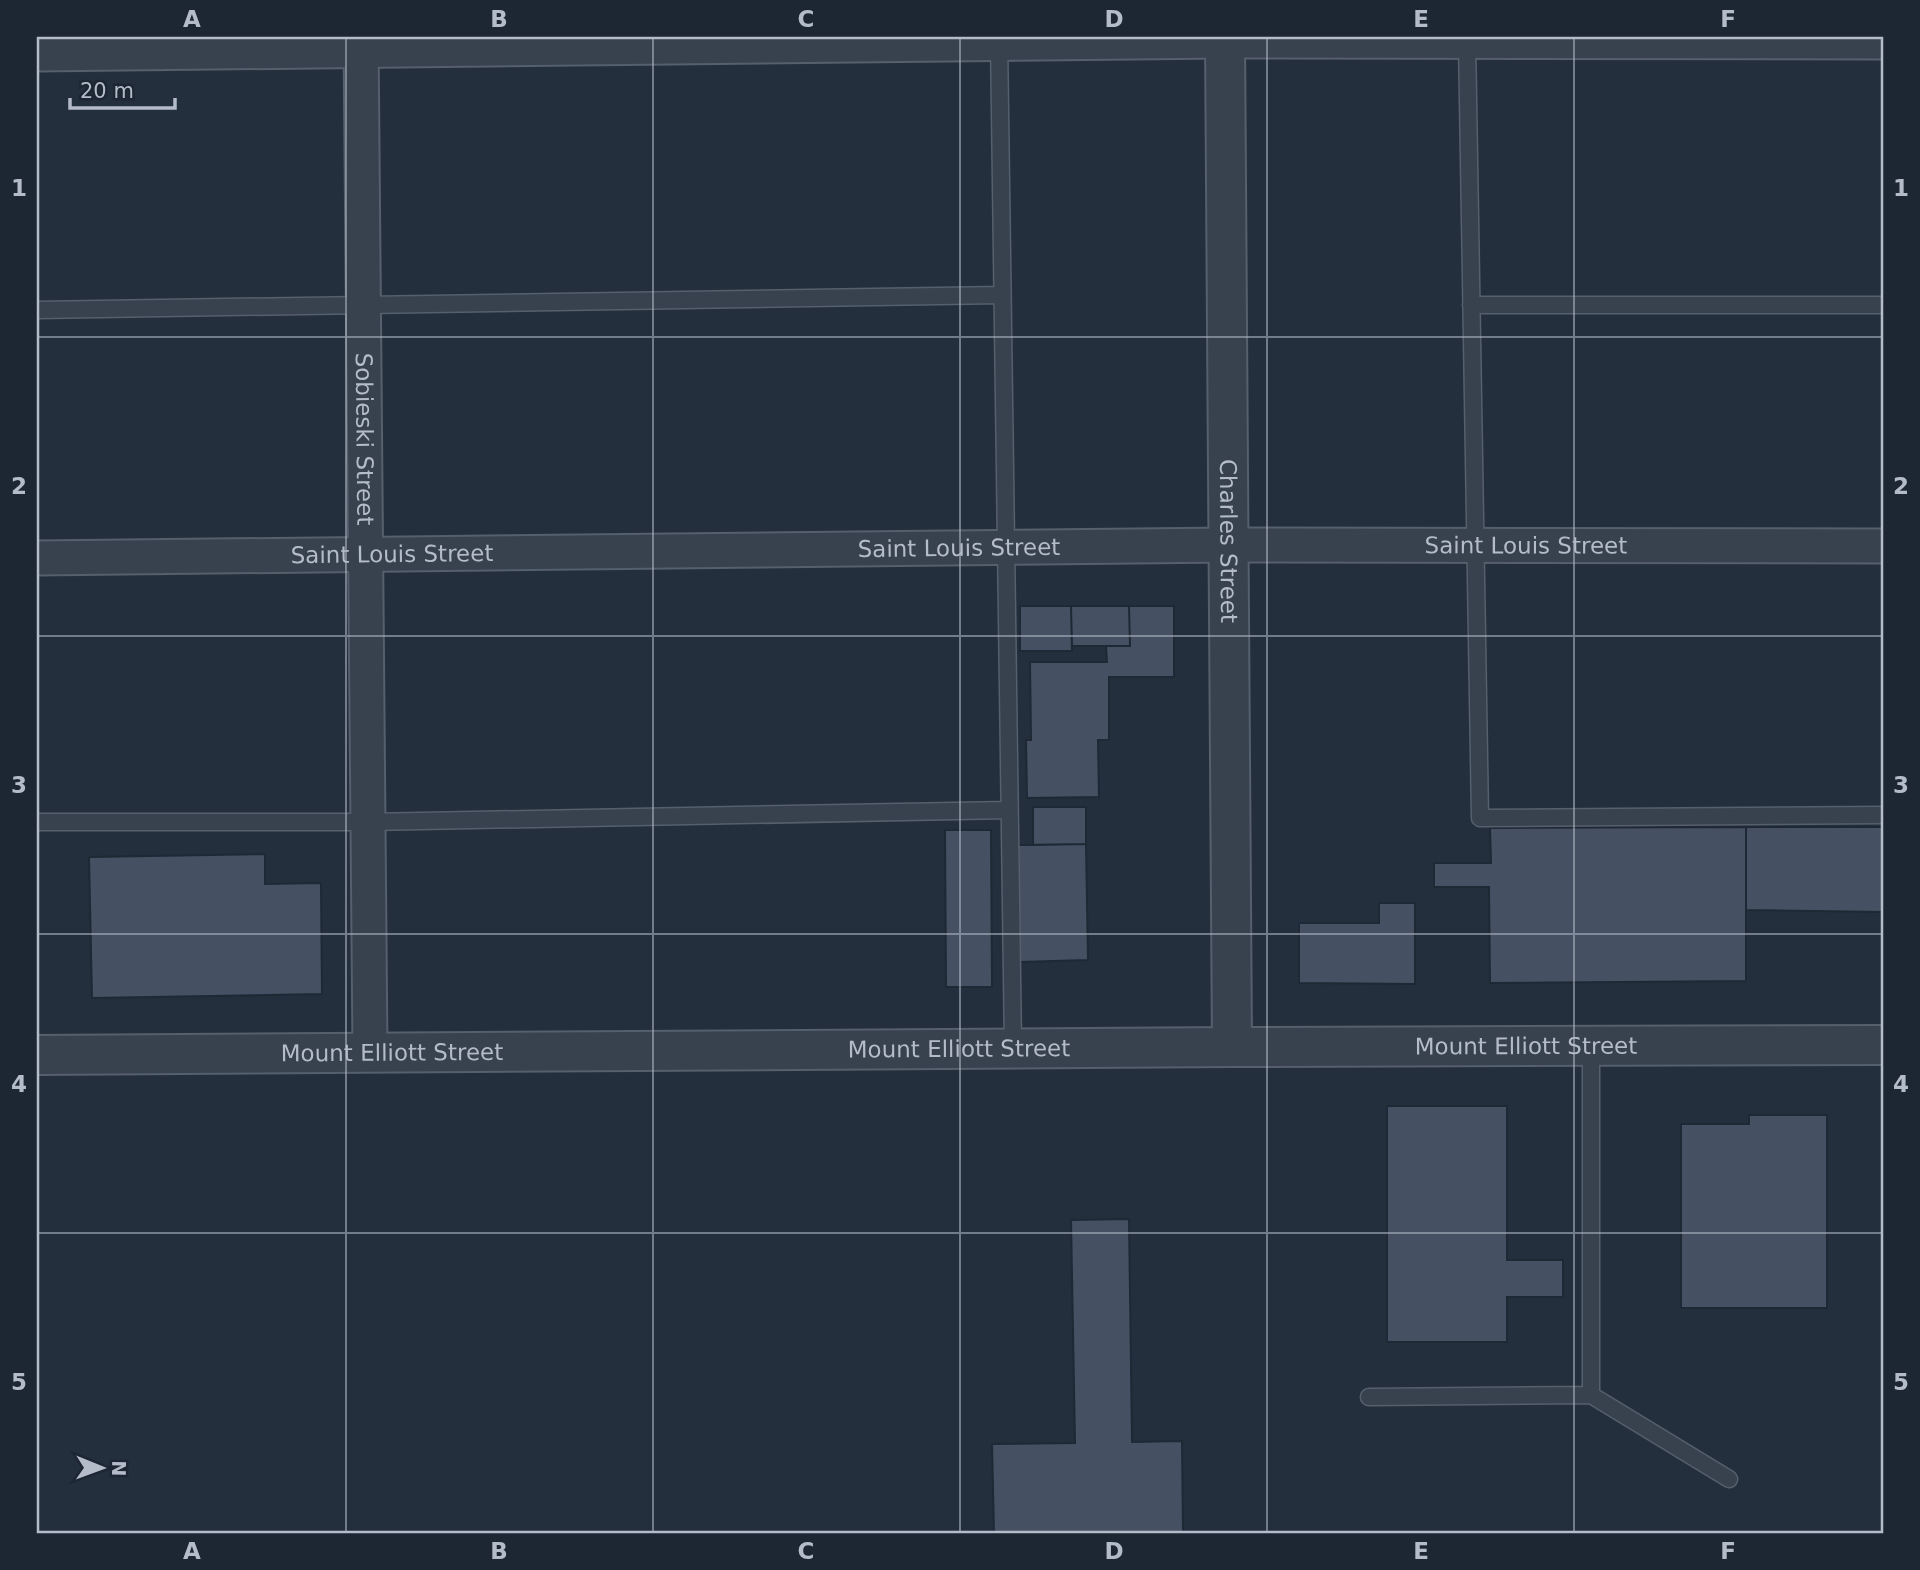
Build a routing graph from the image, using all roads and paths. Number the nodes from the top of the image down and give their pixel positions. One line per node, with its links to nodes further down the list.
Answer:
1 (1225, 39): 2 (street); 3 (street); 12 (street, Charles Street)
2 (1467, 39): 4 (street); 9 (lane)
3 (999, 40): 5 (street); 7 (lane)
4 (1883, 42)
5 (361, 44): 6 (street); 8 (street, Sobieski Street)
6 (37, 54)
7 (1002, 295): 8 (lane); 15 (lane)
8 (363, 305): 11 (lane); 16 (street, Sobieski Street)
9 (1471, 305): 10 (lane); 13 (lane)
10 (1883, 305)
11 (37, 310)
12 (1228, 545): 13 (street, Saint Louis Street); 15 (street, Saint Louis Street); 24 (street, Charles Street)
13 (1475, 546): 14 (street, Saint Louis Street); 19 (lane)
14 (1883, 546)
15 (1006, 548): 16 (street, Saint Louis Street); 18 (lane)
16 (365, 554): 17 (street, Saint Louis Street); 21 (street, Sobieski Street)
17 (37, 558)
18 (1009, 810): 21 (lane); 25 (lane)
19 (1883, 814)
20 (37, 822): 21 (lane)
21 (368, 822): 26 (street, Sobieski Street)
22 (1883, 1045): 23 (street, Mount Elliott Street)
23 (1591, 1046): 24 (street, Mount Elliott Street); 28 (lane)
24 (1232, 1047): 25 (street, Mount Elliott Street)
25 (1013, 1048): 26 (street, Mount Elliott Street)
26 (370, 1052): 27 (street, Mount Elliott Street)
27 (37, 1055)
28 (1591, 1395): 29 (lane); 30 (lane)
29 (1369, 1397)
30 (1729, 1479)

